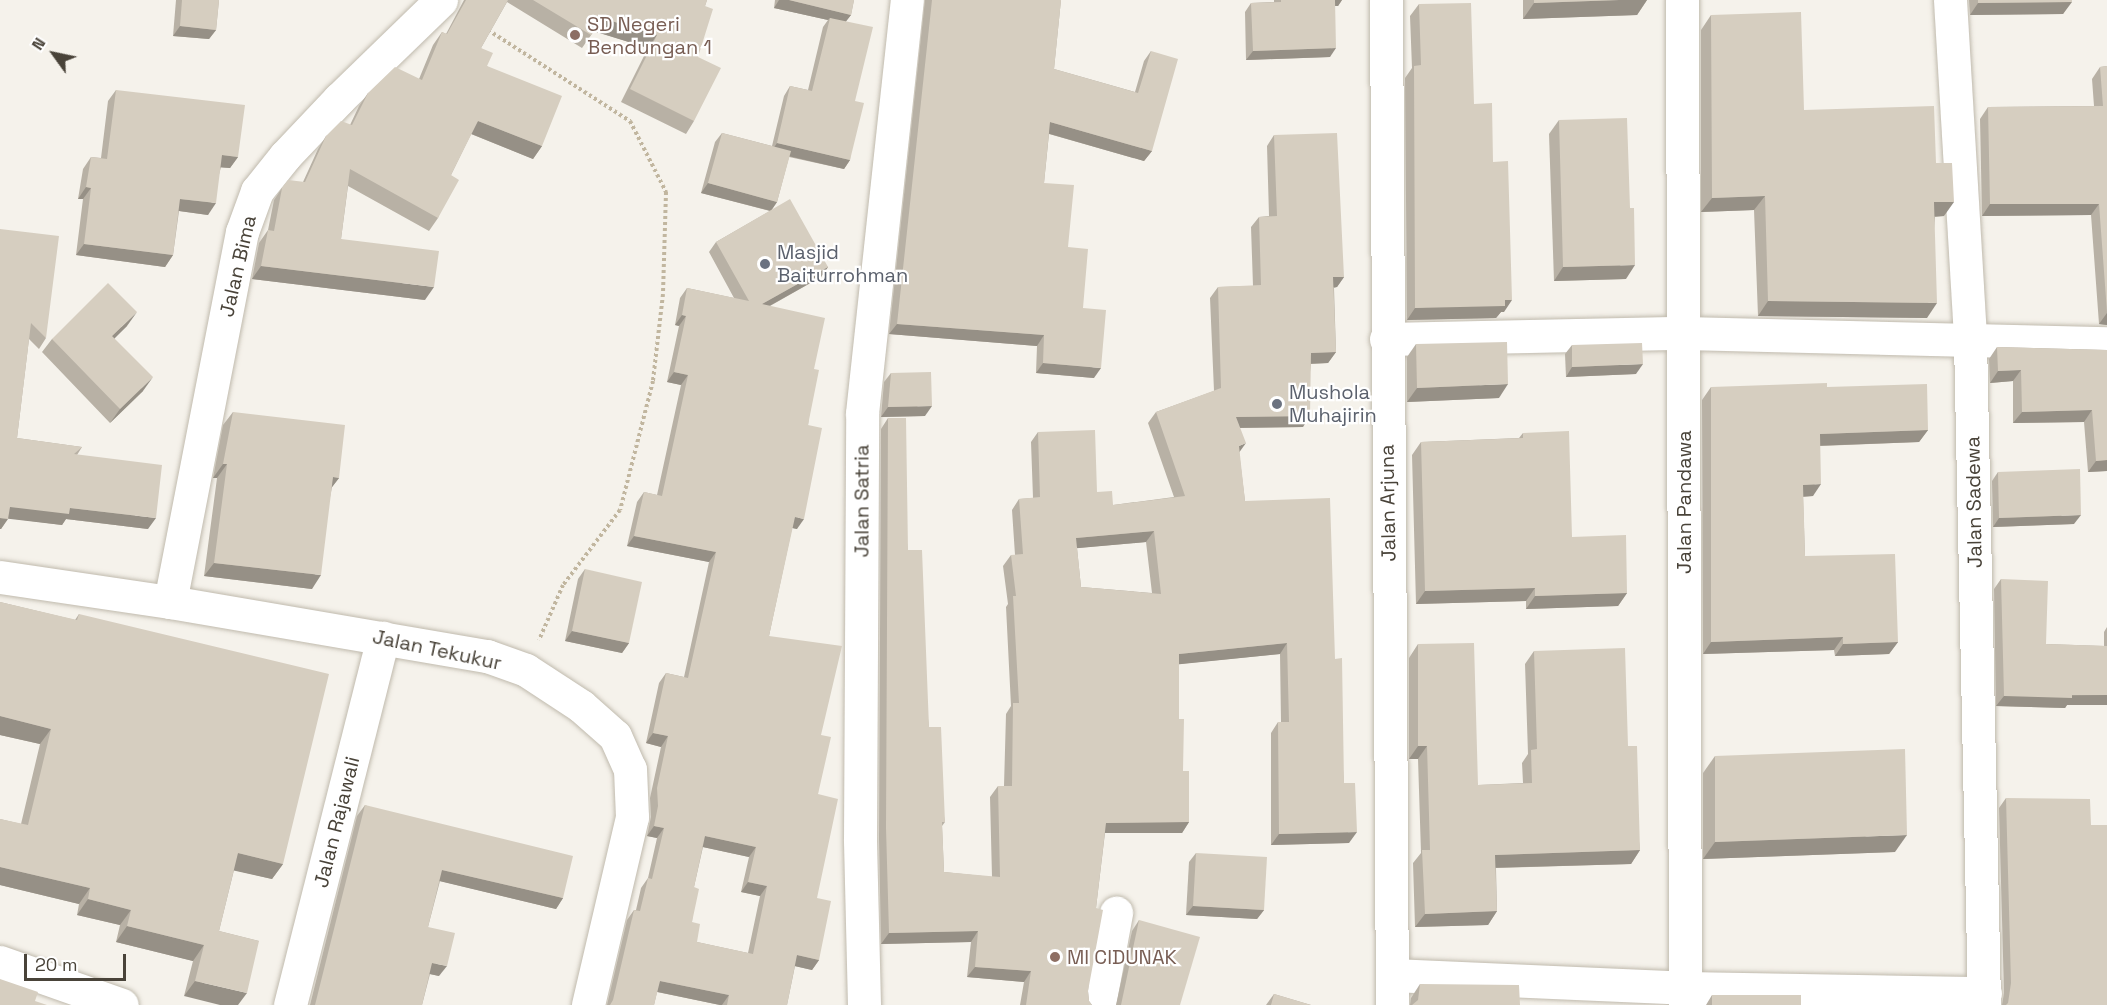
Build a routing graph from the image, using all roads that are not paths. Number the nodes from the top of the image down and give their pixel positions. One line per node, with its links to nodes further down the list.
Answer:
1 (441, 0): 11 (street, Jalan Bima)
2 (907, 0): 21 (street, Jalan Satria)
3 (1386, 0): 7 (street, Jalan Arjuna)
4 (1682, 0): 6 (street, Jalan Pandawa)
5 (1950, 0): 8 (street, Jalan Sadewa)
6 (1684, 333): 7 (street); 8 (street); 16 (street, Jalan Pandawa)
7 (1386, 339): 15 (street, Jalan Arjuna)
8 (1970, 340): 9 (street); 17 (street, Jalan Sadewa)
9 (2107, 343)
10 (0, 577): 11 (street, Jalan Tekukur)
11 (170, 602): 12 (street, Jalan Tekukur)
12 (383, 638): 19 (street, Jalan Rajawali); 20 (street, Jalan Tekukur)
13 (1116, 913): 22 (street)
14 (0, 962): 18 (street)
15 (1392, 990): 16 (street)
16 (1685, 997): 17 (street)
17 (1984, 999)
18 (122, 1005)
19 (290, 1005)
20 (588, 1005)
21 (864, 1005)
22 (1099, 1005)

